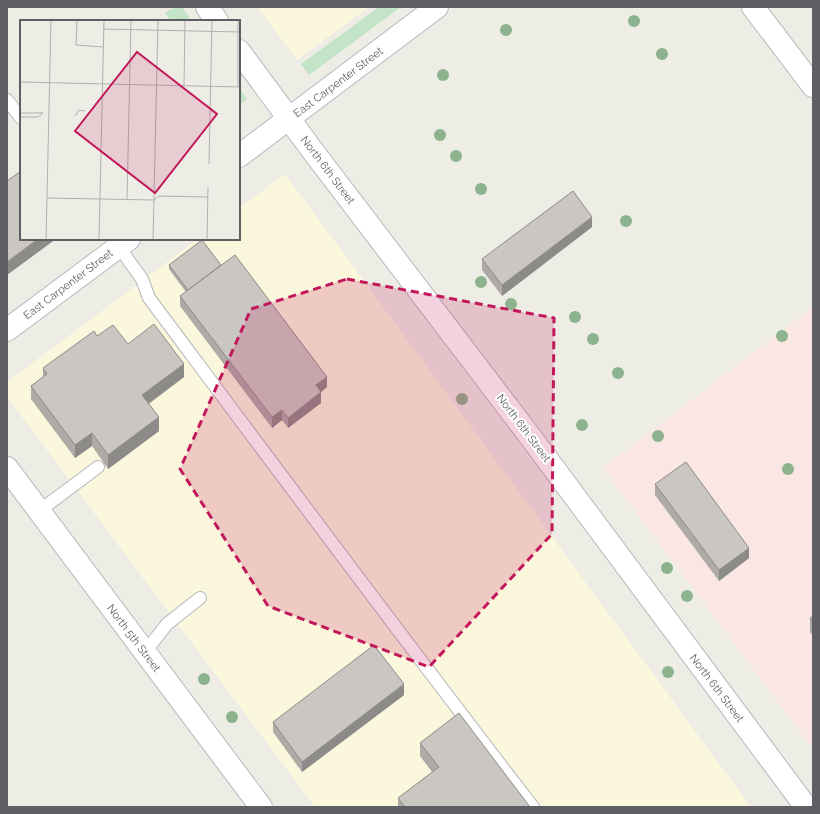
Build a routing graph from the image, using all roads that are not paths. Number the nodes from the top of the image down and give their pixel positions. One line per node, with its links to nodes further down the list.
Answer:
1 (207, 7): 4 (main road)
2 (437, 7): 9 (main road, East Carpenter Street)
3 (753, 7): 6 (main road)
4 (216, 20)
5 (240, 52): 9 (main road, North 6th Street)
6 (813, 86)
7 (7, 100): 8 (lane)
8 (20, 117)
9 (290, 118): 10 (main road, East Carpenter Street); 20 (main road, North 6th Street)
10 (240, 155)
11 (120, 241): 12 (main road, East Carpenter Street); 19 (lane)
12 (7, 330)
13 (98, 466): 15 (lane)
14 (7, 468): 15 (main road, North 5th Street)
15 (39, 511): 17 (main road, North 5th Street)
16 (200, 598): 17 (lane)
17 (145, 652): 18 (main road, North 5th Street)
18 (262, 807)
19 (533, 807)
20 (806, 807)

